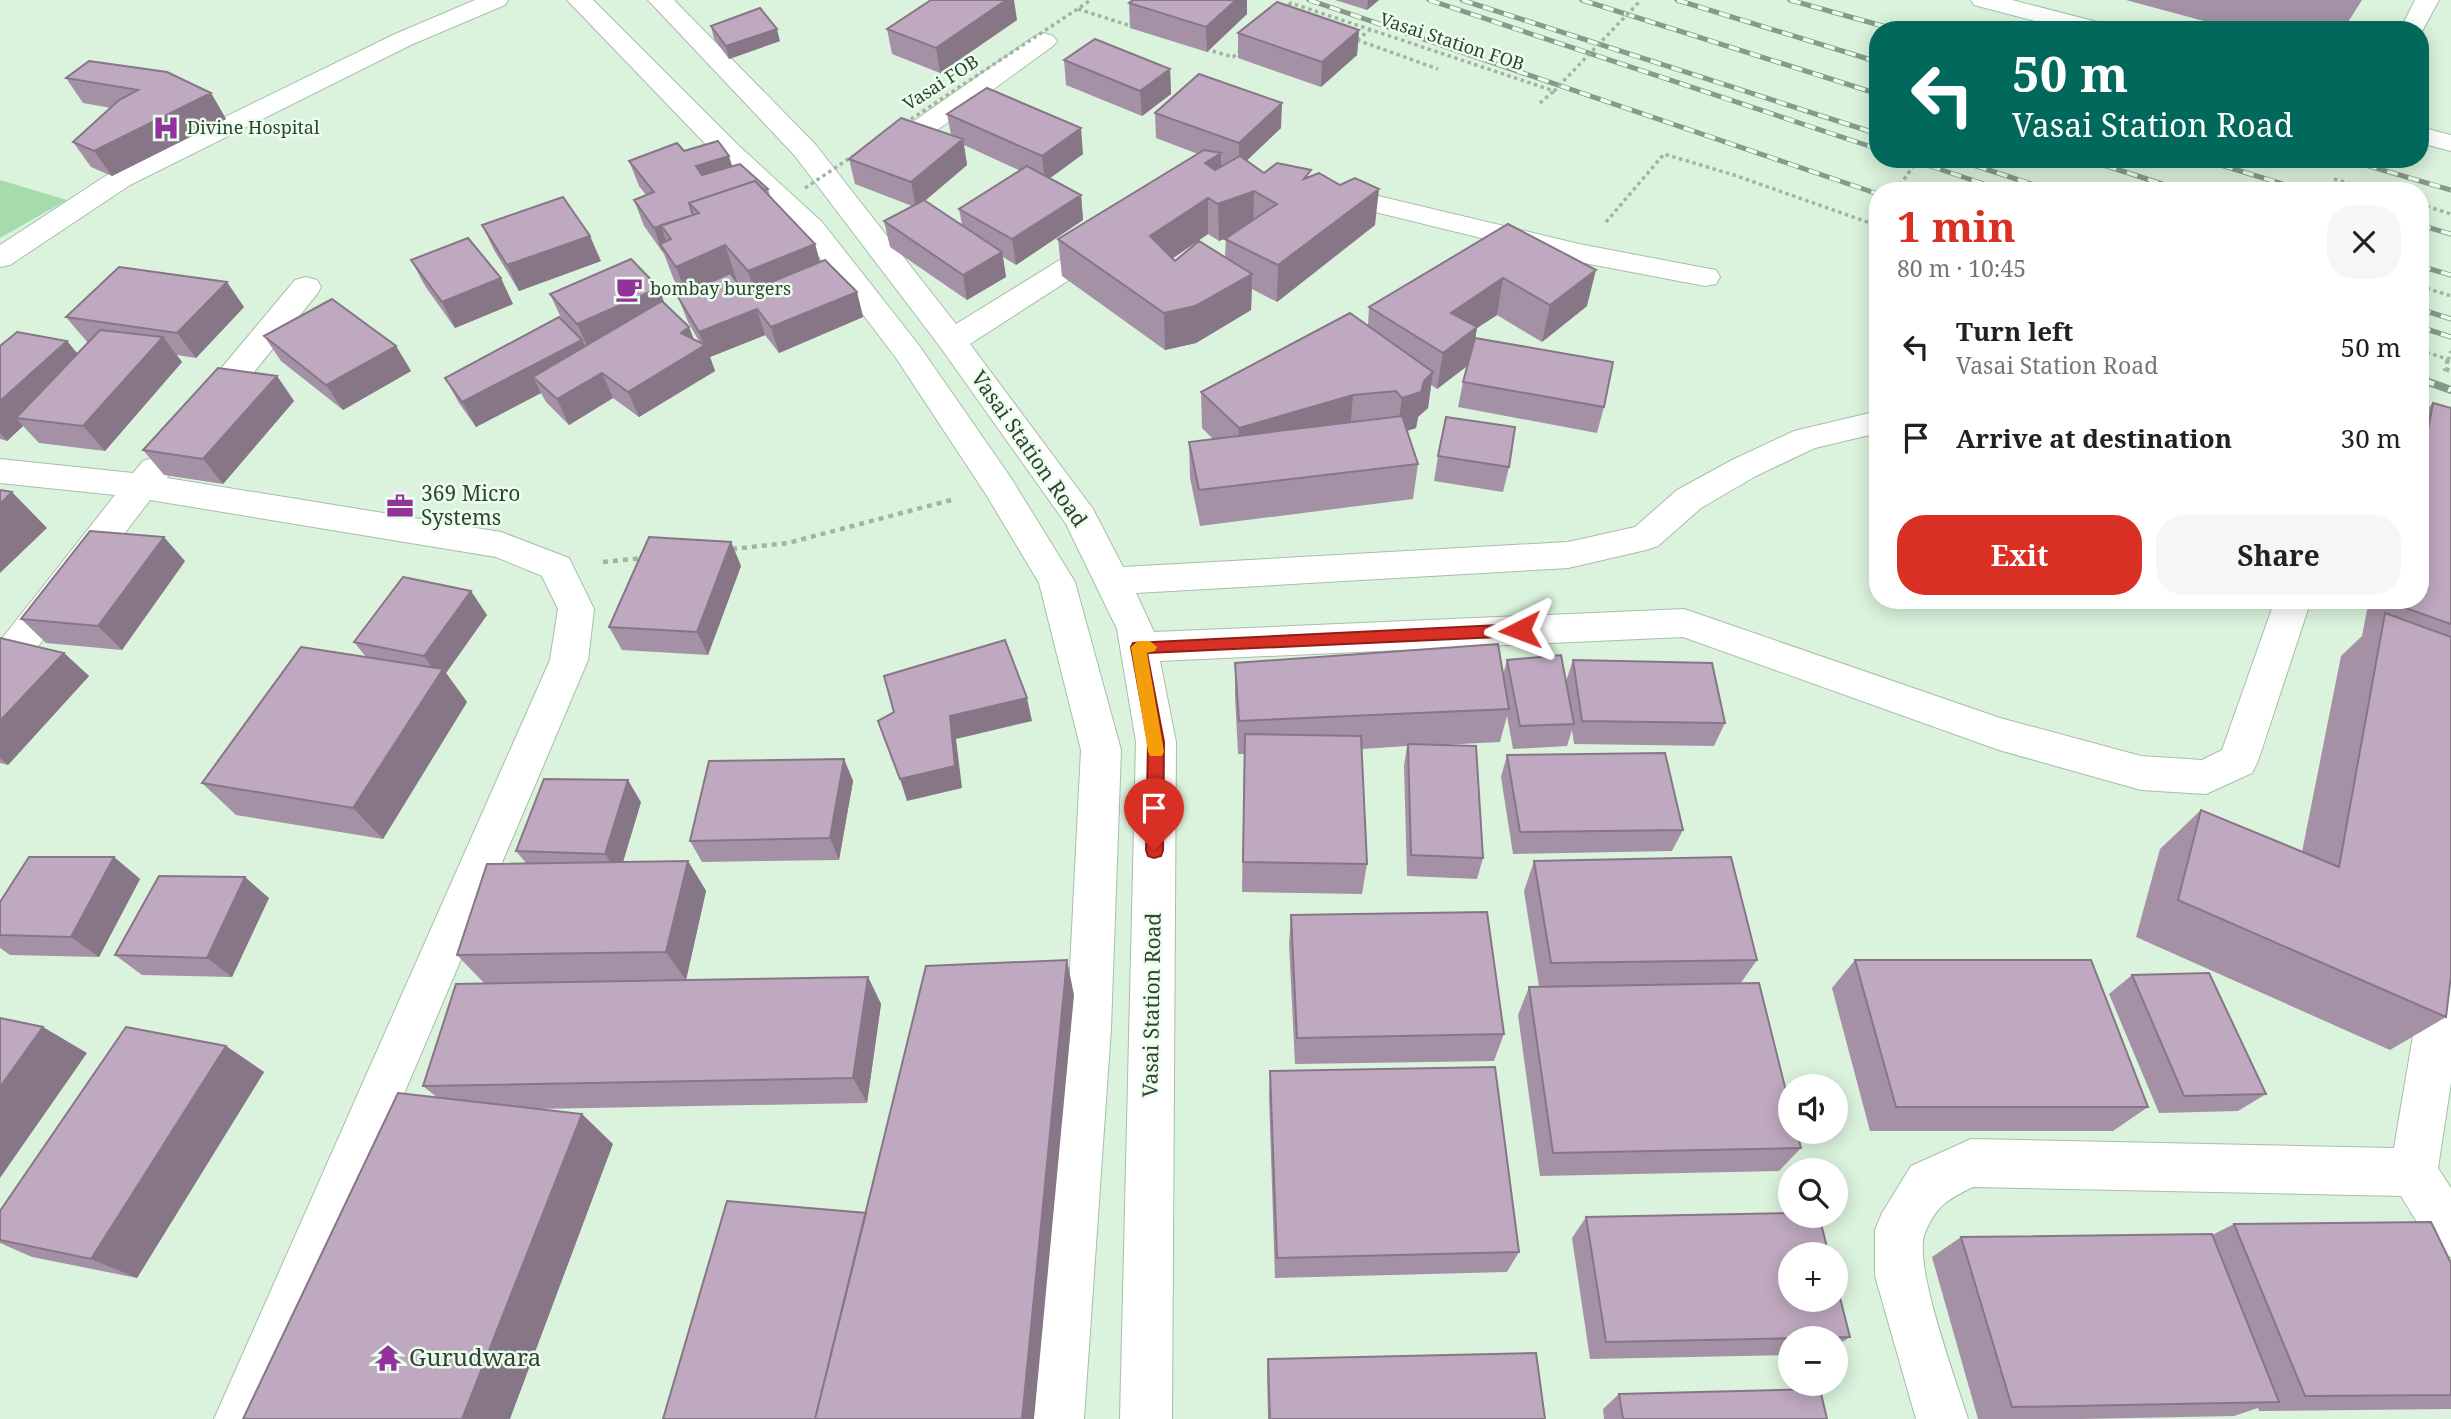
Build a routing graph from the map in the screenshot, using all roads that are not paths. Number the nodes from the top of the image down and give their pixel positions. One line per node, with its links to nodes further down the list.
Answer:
1 (496, 0): 14 (street)
2 (579, 0): 29 (street)
3 (660, 0): 12 (street, Vasai Station Road)
4 (1983, 0): 6 (street)
5 (2427, 0): 7 (street)
6 (2065, 21)
7 (2416, 21)
8 (1044, 41): 12 (street)
9 (2429, 137): 10 (street)
10 (2451, 143)
11 (1301, 186): 15 (street)
12 (818, 192): 17 (street, Vasai Station Road)
13 (1128, 229): 17 (street)
14 (0, 258)
15 (1705, 278)
16 (306, 287): 20 (street)
17 (952, 341): 21 (street, Vasai Station Road)
18 (1869, 424): 21 (street)
19 (0, 471): 20 (street)
20 (141, 486): 24 (street); 28 (street)
21 (1112, 581): 23 (street, Vasai Station Road)
22 (2290, 609): 23 (street)
23 (1138, 647): 30 (street, Vasai Station Road)
24 (0, 668)
25 (2451, 935): 26 (street)
26 (2433, 1180): 27 (street); 31 (street)
27 (2451, 1233)
28 (240, 1419)
29 (1058, 1419)
30 (1146, 1419)
31 (1942, 1419)

